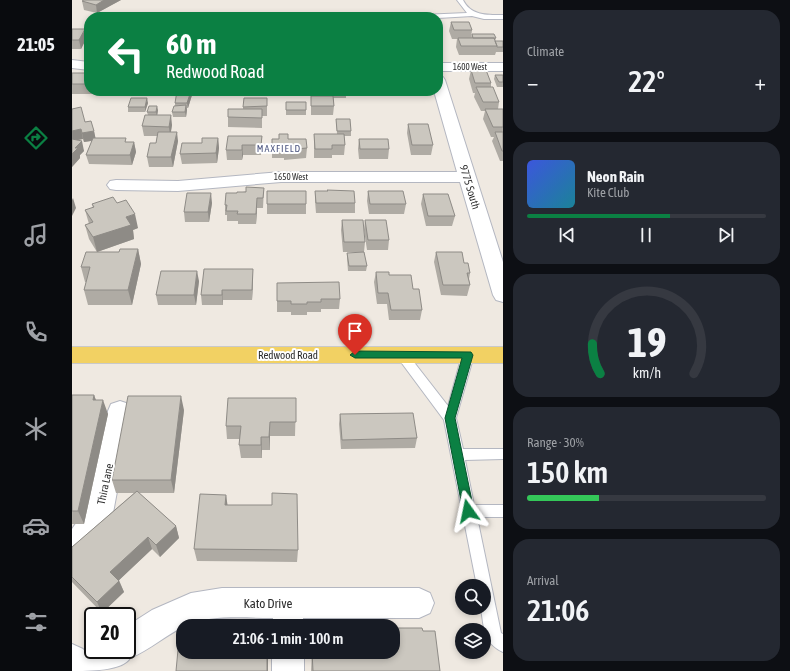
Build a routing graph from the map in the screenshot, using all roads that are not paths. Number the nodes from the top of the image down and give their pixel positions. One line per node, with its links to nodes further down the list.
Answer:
1 (460, 0): 2 (lane)
2 (471, 14): 3 (lane); 4 (lane)
3 (443, 16)
4 (503, 17)
5 (72, 64): 6 (street)
6 (84, 65)
7 (443, 67): 8 (street, 1600 West)
8 (503, 67)
9 (443, 96): 10 (street, 9775 South)
10 (467, 177): 11 (street, 1650 West); 12 (street, 9775 South)
11 (116, 185)
12 (503, 295)
13 (72, 355): 14 (main road, Redwood Road)
14 (402, 355): 15 (main road, Redwood Road); 18 (lane)
15 (468, 355): 16 (main road, Redwood Road); 18 (lane)
16 (503, 355)
17 (120, 411): 23 (street, Thira Lane)
18 (450, 418): 20 (lane)
19 (503, 454): 20 (lane)
20 (457, 455): 21 (lane)
21 (468, 511): 22 (lane); 24 (lane)
22 (503, 511)
23 (72, 548)
24 (482, 579)
25 (420, 603): 26 (street, Kato Drive)
26 (288, 615): 28 (street, Kato Drive)
27 (490, 615): 29 (lane)
28 (136, 638)
29 (503, 644)
30 (105, 659): 34 (street)
31 (288, 659): 35 (street)
32 (72, 660): 33 (street)
33 (81, 671)
34 (87, 671)
35 (288, 671)

